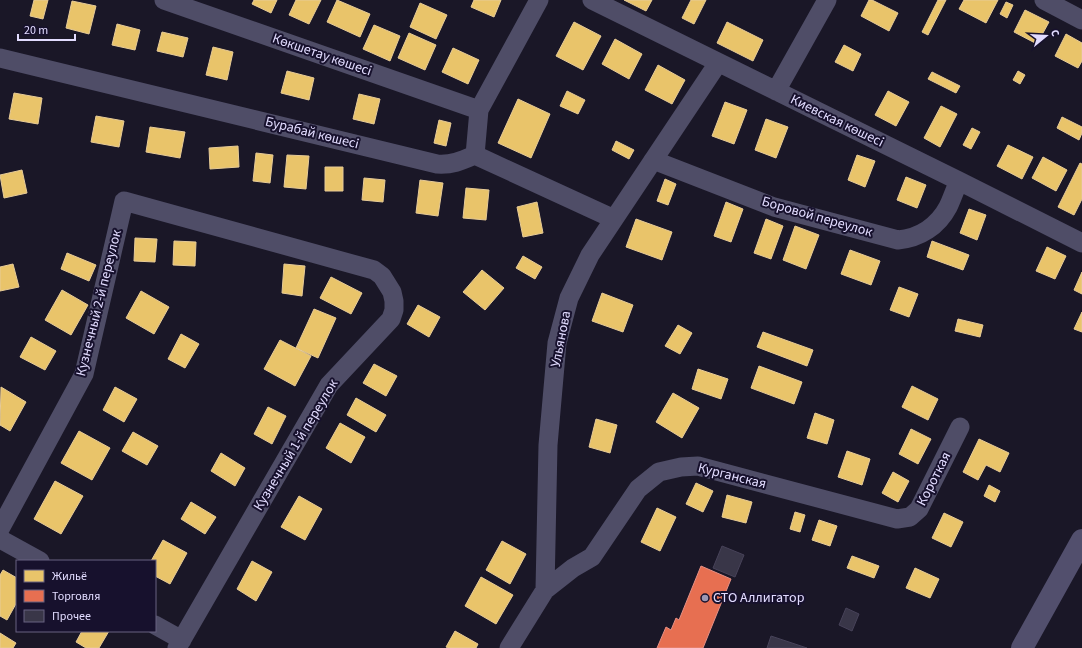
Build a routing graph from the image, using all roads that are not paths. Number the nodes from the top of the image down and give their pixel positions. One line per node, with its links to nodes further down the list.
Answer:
1 (164, 0): 10 (street, Көкшетау көшесі)
2 (539, 0): 10 (street)
3 (592, 0): 8 (street, Киевская көшесі)
4 (827, 0): 9 (street)
5 (1044, 0): 6 (street)
6 (1082, 20)
7 (0, 58): 11 (street, Бурабай көшесі)
8 (718, 63): 9 (street, Киевская көшесі); 12 (street, Ульянова)
9 (776, 91): 13 (street, Киевская көшесі)
10 (479, 110): 11 (street)
11 (475, 155): 15 (street)
12 (653, 160): 13 (street, Боровой переулок); 15 (street, Ульянова)
13 (959, 181): 16 (street, Киевская көшесі)
14 (124, 201): 19 (street, Кузнечный 2-й переулок); 25 (street, Кузнечный 1-й переулок)
15 (614, 218): 23 (street, Ульянова)
16 (1082, 243)
17 (960, 427): 18 (street, Короткая)
18 (897, 518): 23 (street, Курганская)
19 (0, 529)
20 (0, 539): 22 (street)
21 (1082, 540): 27 (main road)
22 (38, 560)
23 (545, 590): 26 (street)
24 (156, 626): 25 (street)
25 (180, 644)
26 (509, 648)
27 (1022, 648)

